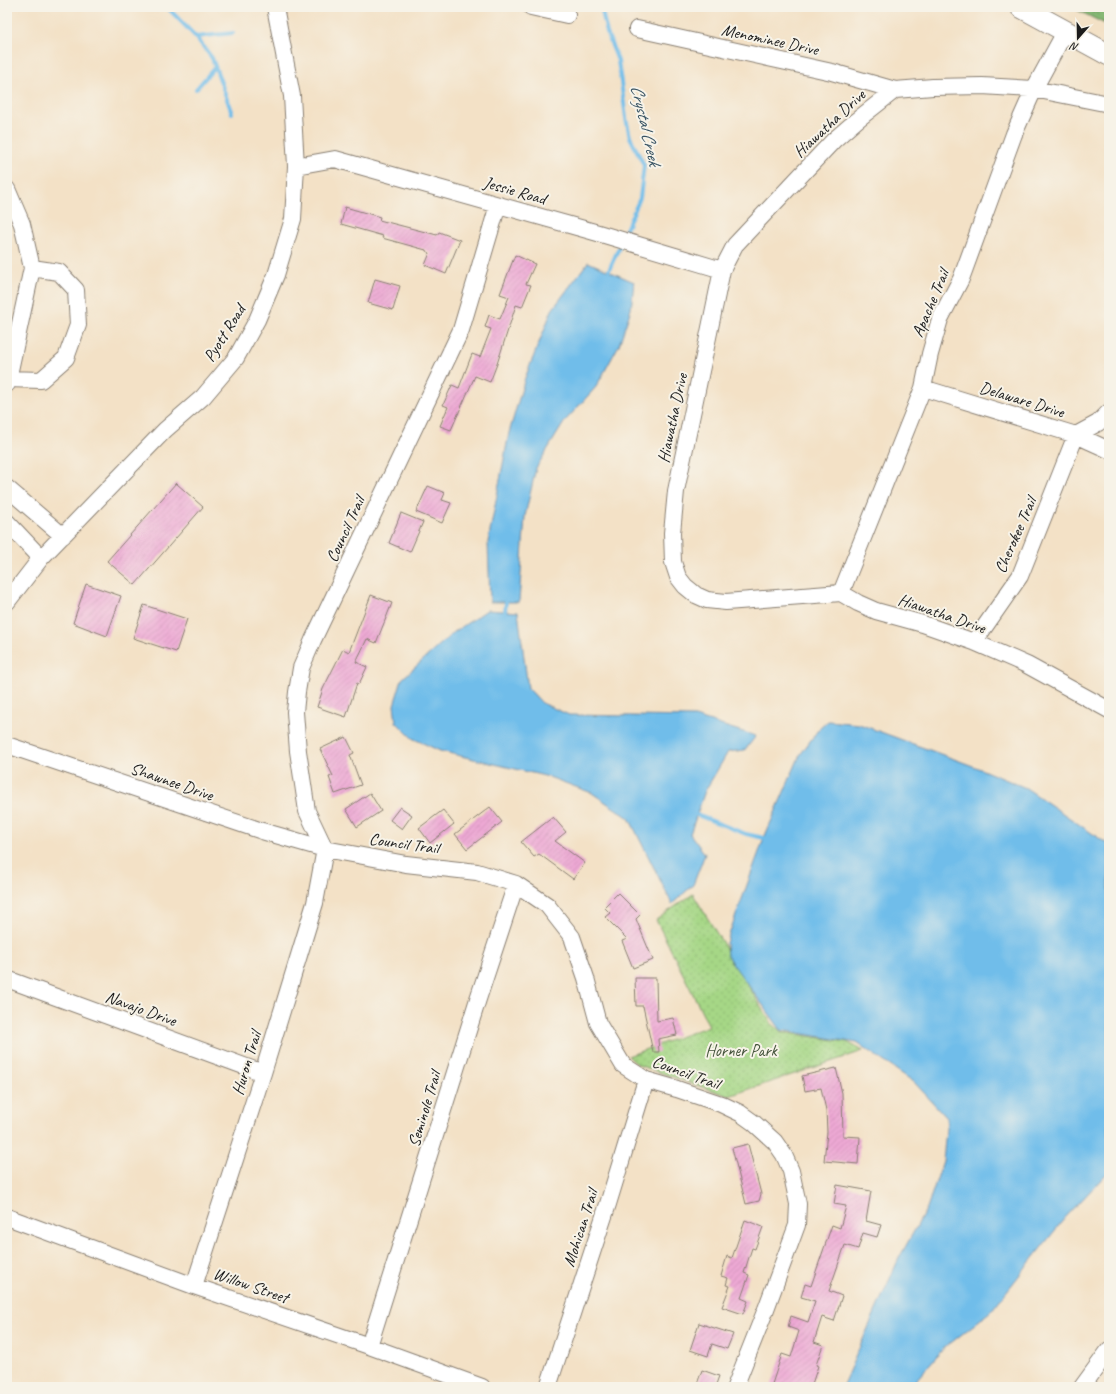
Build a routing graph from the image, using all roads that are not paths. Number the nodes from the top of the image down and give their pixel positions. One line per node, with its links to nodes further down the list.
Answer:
1 (275, 7): 11 (street, Pyott Road)
2 (531, 7): 4 (street)
3 (1021, 7): 6 (main road)
4 (567, 15)
5 (637, 29): 9 (street, Menominee Drive)
6 (1066, 32): 7 (main road); 8 (street, Apache Trail)
7 (1109, 55)
8 (1034, 88): 9 (street); 10 (street); 17 (street, Apache Trail)
9 (895, 90): 15 (street, Hiawatha Drive)
10 (1109, 104)
11 (296, 166): 13 (street, Jessie Road); 23 (street, Pyott Road)
12 (7, 189): 14 (street)
13 (498, 205): 15 (street, Jessie Road); 30 (street, Council Trail)
14 (32, 268): 16 (street); 16 (street)
15 (722, 270): 25 (street, Hiawatha Drive)
16 (7, 381)
17 (923, 388): 19 (street, Delaware Drive); 25 (street, Apache Trail)
18 (1109, 412): 19 (street)
19 (1076, 435): 20 (street, Delaware Drive); 27 (street, Cherokee Trail)
20 (1109, 450)
21 (7, 488): 23 (street)
22 (7, 522): 24 (street)
23 (63, 536): 24 (street, Pyott Road)
24 (41, 558): 26 (street, Pyott Road)
25 (841, 593): 27 (street, Hiawatha Drive)
26 (7, 602)
27 (974, 642): 28 (street, Hiawatha Drive)
28 (1109, 710)
29 (7, 745): 30 (street, Shawnee Drive)
30 (325, 849): 31 (street, Council Trail); 33 (street, Huron Trail)
31 (516, 884): 34 (street, Council Trail); 37 (street, Seminole Trail)
32 (7, 978): 33 (street, Navajo Drive)
33 (263, 1073): 36 (street, Huron Trail)
34 (646, 1080): 40 (street, Mohican Trail); 41 (street, Council Trail)
35 (7, 1216): 36 (street, Willow Street)
36 (194, 1286): 37 (street, Willow Street)
37 (369, 1346): 39 (street, Willow Street)
38 (1109, 1350): 42 (street)
39 (482, 1387)
40 (548, 1387)
41 (735, 1387)
42 (1082, 1387)

